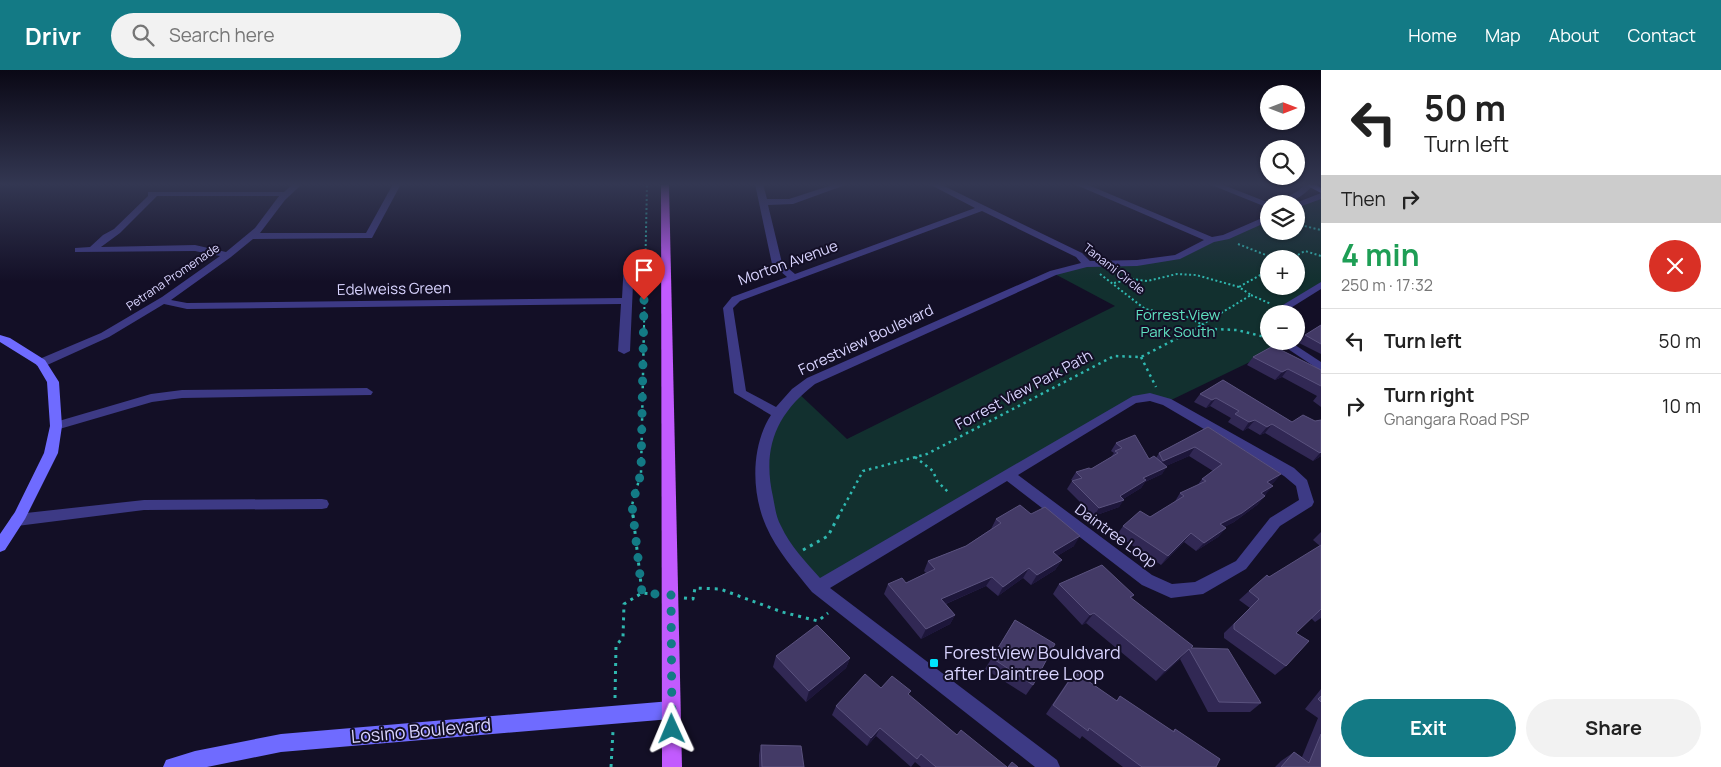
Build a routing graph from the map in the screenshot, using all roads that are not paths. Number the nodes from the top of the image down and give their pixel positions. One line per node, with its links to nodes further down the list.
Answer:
1 (131, 217): 14 (street)
2 (268, 217): 11 (street, Petrana Promenade)
3 (379, 217): 11 (street)
4 (665, 217): 36 (main road)
5 (767, 217): 18 (street)
6 (960, 217): 18 (street, Morton Avenue)
7 (1000, 217): 17 (street, Tanami Circle)
8 (1155, 217): 12 (street)
9 (1250, 217): 12 (street, Forestview Boulevard)
10 (1260, 222): 12 (street, Forestview Boulevard)
11 (251, 236): 15 (street, Petrana Promenade)
12 (1210, 240): 17 (street, Forestview Boulevard)
13 (78, 250): 14 (street)
14 (92, 250): 15 (street)
15 (228, 255): 20 (street, Petrana Promenade)
16 (629, 262): 21 (street)
17 (1087, 264): 29 (street, Forestview Boulevard)
18 (793, 278): 29 (street, Morton Avenue)
19 (1321, 286): 22 (street)
20 (163, 300): 21 (street, Edelweiss Green); 26 (street, Petrana Promenade)
21 (626, 301): 25 (street)
22 (1288, 305)
23 (0, 338): 26 (street)
24 (1294, 350): 27 (street)
25 (624, 351)
26 (41, 363): 30 (street)
27 (1321, 368)
28 (367, 392): 30 (street)
29 (777, 413): 35 (street, Forestview Boulevard)
30 (56, 426): 33 (street)
31 (1008, 475): 31 (street, Daintree Loop); 35 (street, Daintree Loop)
32 (322, 504): 33 (street)
33 (17, 520): 34 (street)
34 (0, 546)
35 (818, 587): 39 (street, Forestview Boulevard)
36 (671, 710): 37 (street, Losino Boulevard); 38 (main road)
37 (173, 767)
38 (672, 767)
39 (1050, 767)

